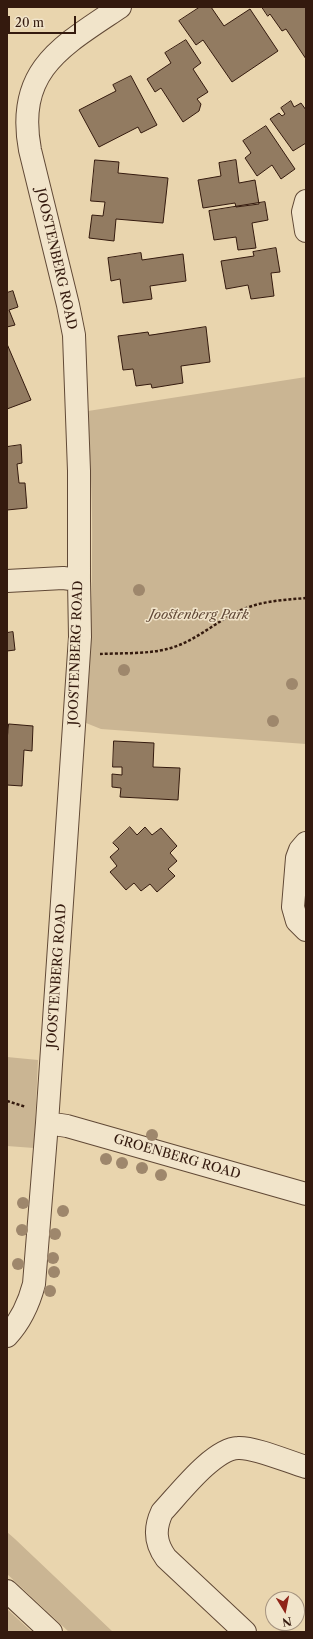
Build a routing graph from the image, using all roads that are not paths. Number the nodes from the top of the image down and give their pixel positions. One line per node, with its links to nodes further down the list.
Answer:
1 (120, 7): 4 (street, JOOSTENBERG ROAD)
2 (306, 201): 3 (street)
3 (306, 231)
4 (79, 580): 5 (street); 8 (street, JOOSTENBERG ROAD)
5 (7, 581)
6 (306, 843): 7 (street)
7 (306, 930)
8 (47, 1123): 9 (street, GROENBERG ROAD); 10 (street, JOOSTENBERG ROAD)
9 (306, 1194)
10 (7, 1336)
11 (306, 1467): 14 (street)
12 (7, 1591): 13 (street)
13 (51, 1632)
14 (245, 1632)

